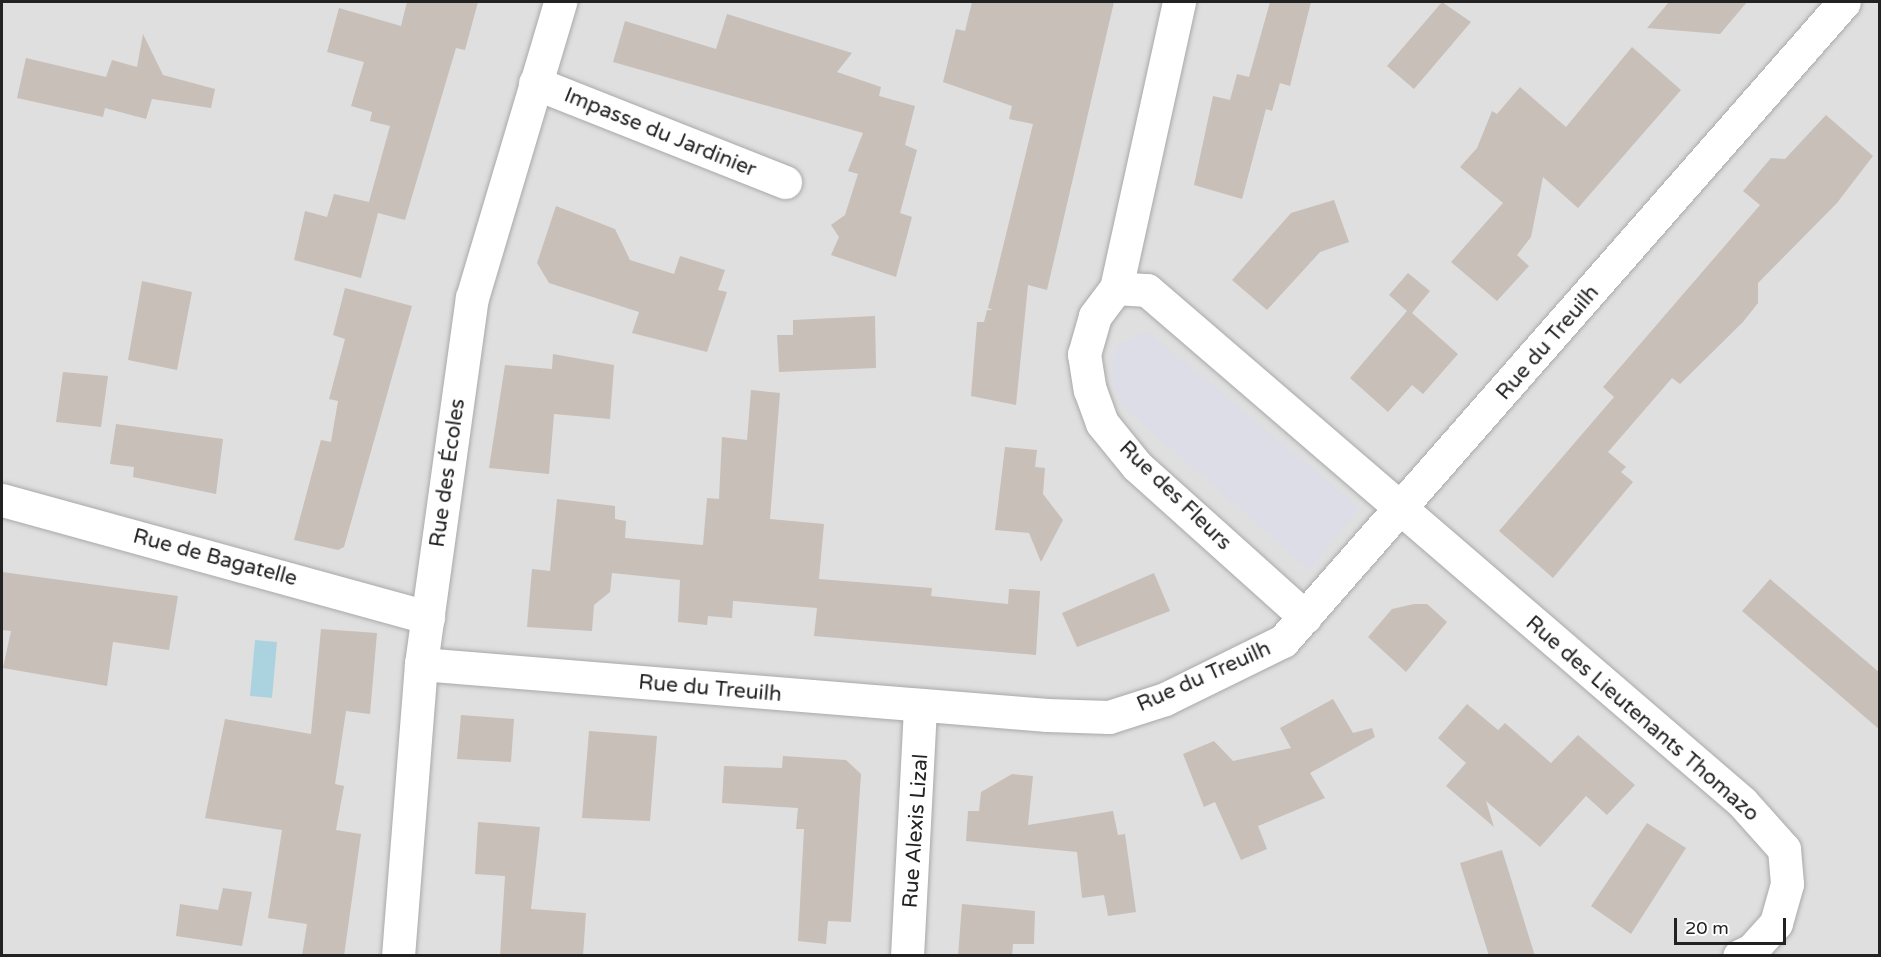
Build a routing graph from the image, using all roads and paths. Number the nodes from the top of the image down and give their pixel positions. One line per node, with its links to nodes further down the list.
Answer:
1 (560, 2): 4 (street, Rue des Écoles)
2 (1179, 2): 6 (street, Rue des Fleurs)
3 (1844, 2): 8 (street, Rue du Treuilh)
4 (536, 83): 5 (street, Impasse du Jardinier); 9 (street, Rue des Écoles)
5 (785, 182)
6 (1116, 288): 8 (street); 10 (street, Rue des Fleurs)
7 (2, 500): 9 (street, Rue de Bagatelle)
8 (1402, 511): 10 (street, Rue du Treuilh); 15 (street, Rue des Lieutenants Thomazo)
9 (428, 616): 11 (street, Rue des Écoles)
10 (1305, 617): 12 (street, Rue du Treuilh)
11 (421, 664): 12 (street, Rue du Treuilh); 13 (street, Rue des Écoles)
12 (920, 707): 14 (street, Rue Alexis Lizal)
13 (398, 956)
14 (908, 956)
15 (1739, 956)

